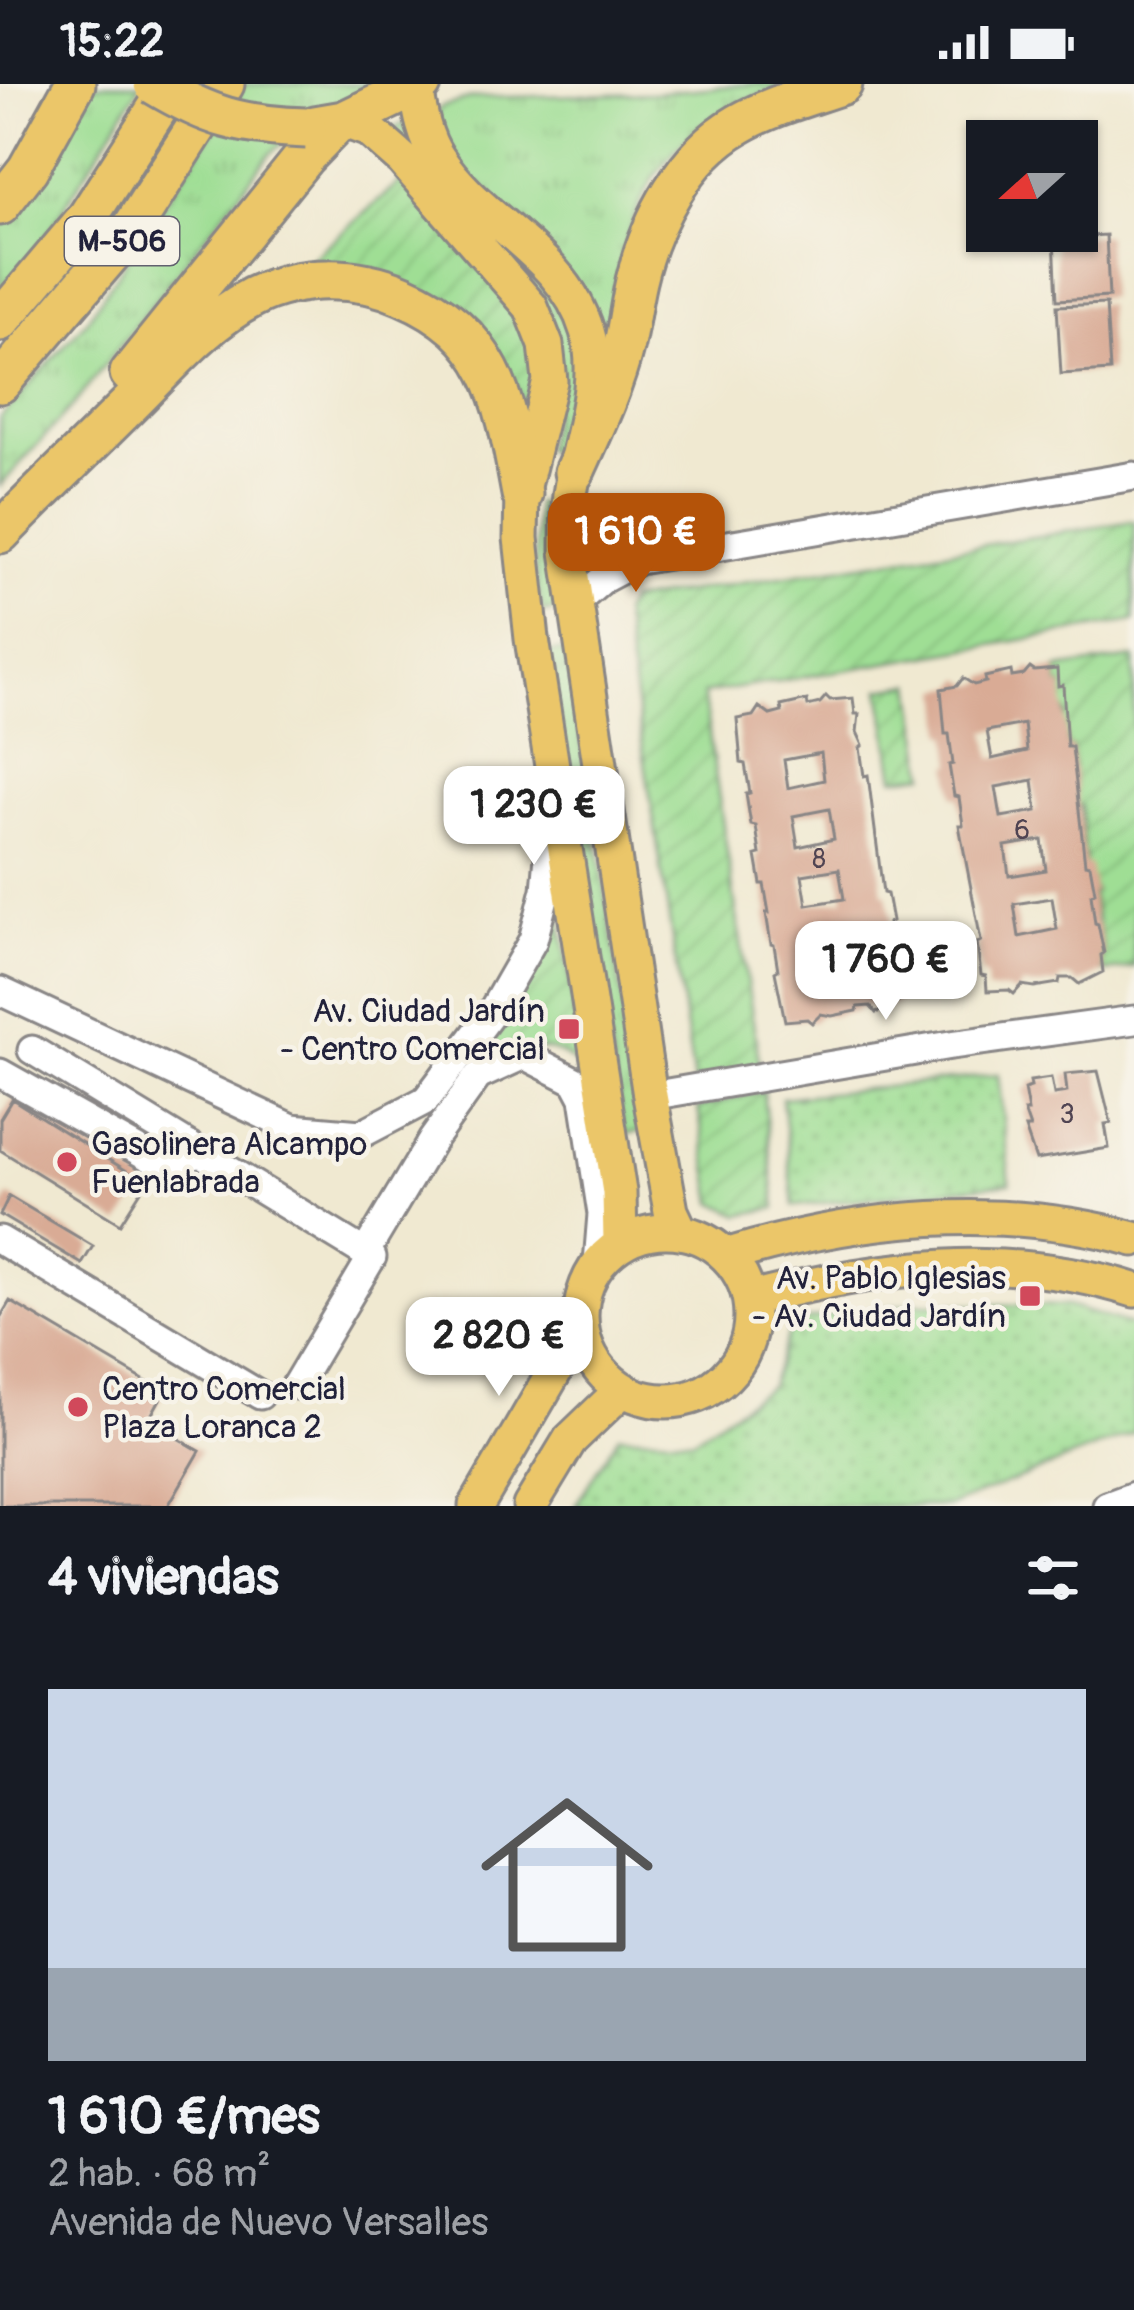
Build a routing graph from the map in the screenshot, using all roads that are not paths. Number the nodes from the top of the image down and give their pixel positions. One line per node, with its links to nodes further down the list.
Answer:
1 (75, 84): 8 (highway)
2 (154, 84): 7 (highway, bridge)
3 (173, 84): 9 (highway, M-506)
4 (224, 84): 10 (highway, M-506)
5 (842, 84): 11 (highway)
6 (418, 86): 7 (highway); 11 (main road)
7 (329, 124): 13 (main road); 15 (highway)
8 (0, 205)
9 (0, 321)
10 (0, 383)
11 (574, 472): 14 (main road)
12 (1134, 476): 16 (street)
13 (522, 494): 15 (highway); 18 (main road)
14 (568, 523): 16 (street); 17 (main road)
15 (3, 530)
16 (681, 552): 17 (street)
17 (574, 604): 24 (main road)
18 (556, 787): 20 (street); 30 (main road)
19 (0, 991): 20 (street)
20 (490, 1015): 25 (street)
21 (1134, 1020): 24 (street)
22 (32, 1050): 26 (street)
23 (0, 1073): 26 (street)
24 (650, 1096): 27 (main road)
25 (433, 1139): 30 (street); 31 (street)
26 (201, 1153): 31 (street)
27 (680, 1230): 30 (main road); 32 (main road)
28 (1134, 1239): 32 (main road)
29 (0, 1240): 38 (street)
30 (609, 1252): 35 (main road)
31 (369, 1255): 36 (street)
32 (729, 1256): 34 (main road)
33 (1134, 1290): 34 (main road)
34 (751, 1299): 37 (main road)
35 (580, 1326): 37 (main road); 40 (main road)
36 (296, 1385)
37 (622, 1390): 41 (main road)
38 (260, 1394)
39 (1134, 1496): 42 (street)
40 (476, 1506)
41 (530, 1506)
42 (1107, 1506)

